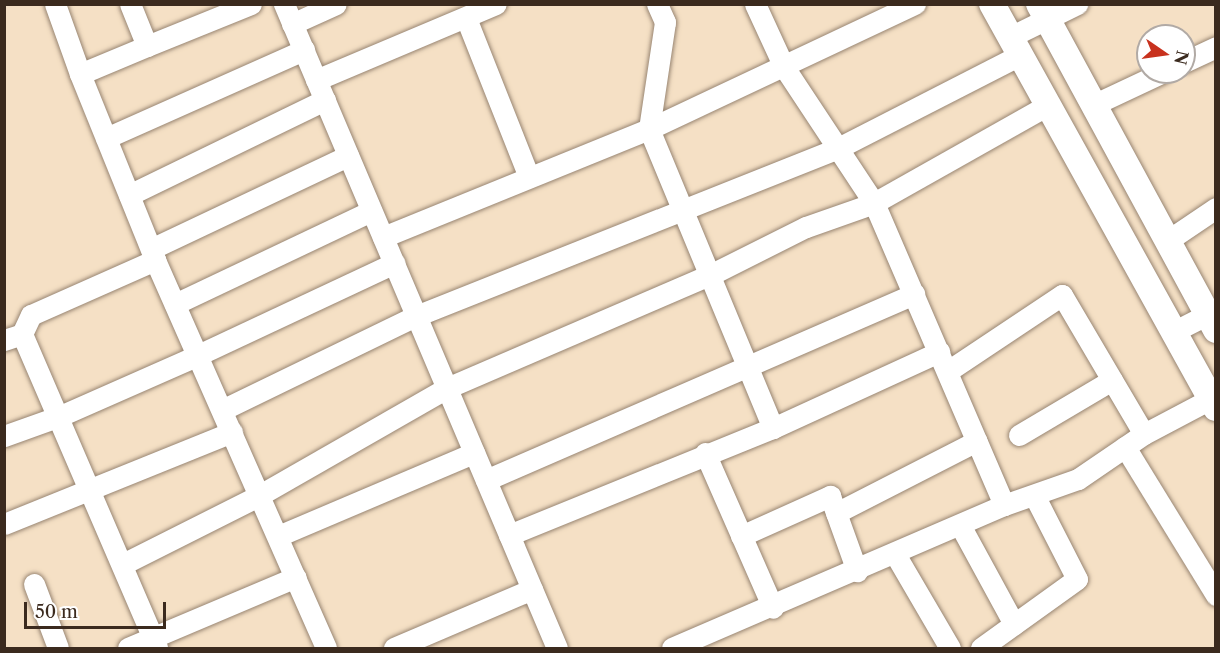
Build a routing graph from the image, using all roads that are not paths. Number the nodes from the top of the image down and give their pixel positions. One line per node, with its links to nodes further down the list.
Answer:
1 (55, 4): 20 (street)
2 (251, 4): 14 (street)
3 (336, 4): 12 (street)
4 (496, 4): 13 (street)
5 (657, 4): 26 (street)
6 (755, 4): 19 (street)
7 (915, 4): 19 (street)
8 (992, 4): 15 (street)
9 (1077, 4): 11 (street)
10 (131, 5): 14 (street)
11 (1043, 12): 15 (street); 25 (street)
12 (288, 14): 17 (street)
13 (466, 18): 21 (street); 30 (street)
14 (147, 46): 20 (street)
15 (1015, 46): 24 (street); 28 (street)
16 (1215, 47): 18 (street)
17 (304, 50): 21 (street); 27 (street)
18 (1196, 56)
19 (784, 67): 26 (street); 28 (street)
20 (80, 74): 27 (street)
21 (316, 80): 23 (street)
22 (1138, 84): 25 (street)
23 (325, 100): 29 (street); 31 (street)
24 (1048, 105): 32 (street); 45 (street)
25 (1093, 105): 37 (street)
26 (649, 129): 30 (street); 33 (street)
27 (106, 138): 31 (street)
28 (838, 148): 32 (street); 33 (street)
29 (348, 156): 35 (street); 38 (street)
30 (529, 177): 36 (street)
31 (129, 195): 38 (street)
32 (874, 203): 40 (street); 41 (street)
33 (684, 208): 40 (street); 43 (street)
34 (1215, 208): 37 (street)
35 (371, 211): 36 (street); 42 (street)
36 (383, 237): 39 (street)
37 (1167, 241): 44 (street)
38 (153, 254): 42 (street); 46 (street)
39 (394, 263): 43 (street); 48 (street)
40 (712, 274): 49 (street); 52 (street)
41 (914, 294): 47 (street); 49 (street)
42 (175, 304): 48 (street)
43 (416, 316): 52 (street); 54 (street)
44 (1213, 318): 45 (street)
45 (1173, 332): 53 (street)
46 (13, 337): 55 (street)
47 (939, 352): 50 (street); 56 (street)
48 (198, 355): 54 (street); 55 (street)
49 (748, 364): 56 (street); 65 (street)
50 (948, 371): 51 (street); 61 (street)
51 (1112, 380): 58 (street); 59 (street)
52 (447, 388): 63 (street); 67 (street)
53 (1213, 404): 58 (street)
54 (222, 410): 57 (street)
55 (60, 416): 60 (street); 66 (street)
56 (773, 428): 64 (street)
57 (232, 432): 66 (street); 67 (street)
58 (1144, 434): 62 (street)
59 (1019, 435)
60 (4, 436)
61 (977, 441): 69 (street); 70 (street)
62 (1125, 447): 68 (street); 82 (street)
63 (474, 453): 65 (street); 74 (street)
64 (705, 453): 73 (street); 75 (street)
65 (486, 480): 73 (street)
66 (90, 491): 71 (street); 77 (street)
67 (260, 495): 74 (street); 77 (street)
68 (1035, 497): 69 (street); 84 (street)
69 (1004, 505): 72 (street)
70 (836, 513): 75 (street); 78 (street)
71 (4, 524)
72 (960, 525): 76 (street); 84 (street)
73 (509, 535): 81 (street)
74 (278, 536): 79 (street)
75 (741, 536): 83 (street)
76 (895, 554): 78 (street); 92 (street)
77 (123, 564): 85 (street)
78 (857, 571): 83 (street)
79 (296, 577): 85 (street); 88 (street)
80 (34, 584): 86 (street)
81 (532, 589): 89 (street); 90 (street)
82 (1215, 595)
83 (773, 608): 91 (street)
84 (1014, 624): 93 (street)
85 (155, 644): 87 (street)
86 (58, 648)
87 (128, 648)
88 (326, 648)
89 (394, 648)
90 (557, 648)
91 (672, 648)
92 (950, 648)
93 (981, 648)

